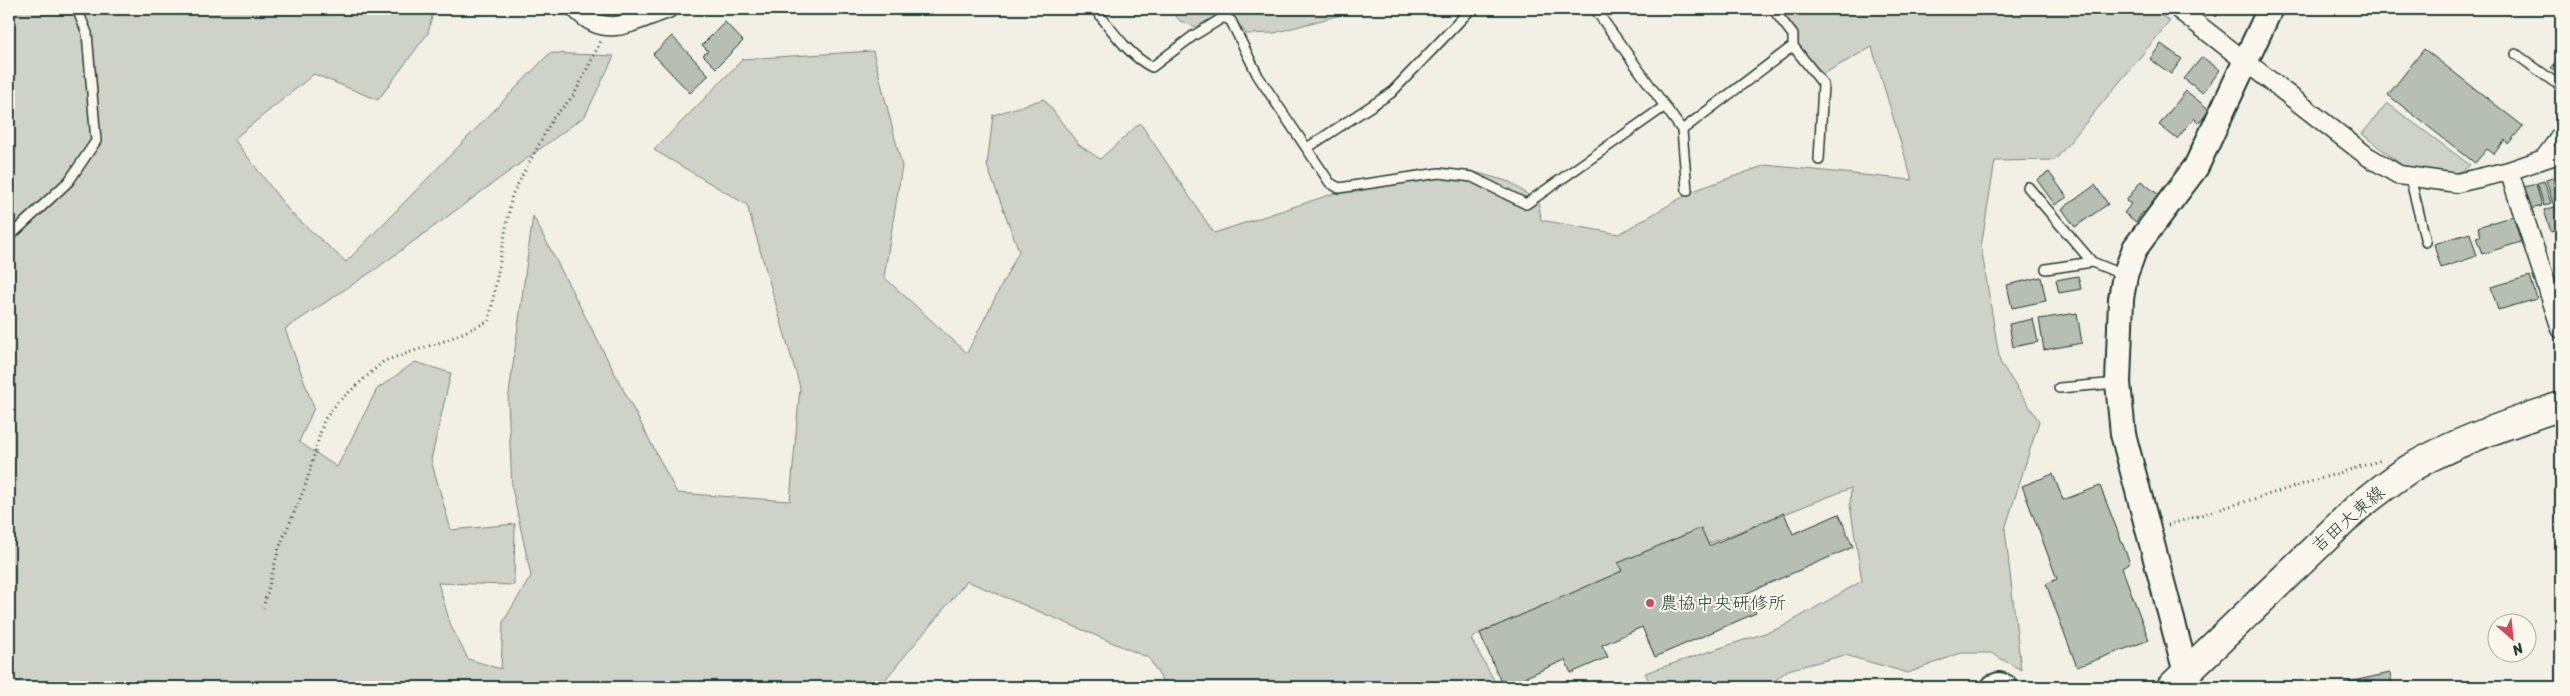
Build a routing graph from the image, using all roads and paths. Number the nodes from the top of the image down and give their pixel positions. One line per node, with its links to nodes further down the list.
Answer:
1 (77, 9): 26 (lane)
2 (576, 9): 10 (street)
3 (668, 9): 10 (street)
4 (1095, 9): 18 (lane)
5 (1470, 9): 18 (lane)
6 (1595, 9): 15 (lane)
7 (1773, 9): 11 (lane)
8 (2178, 9): 13 (street)
9 (2270, 9): 13 (street)
10 (607, 28): 37 (path)
11 (1793, 46): 17 (lane); 20 (lane)
12 (2516, 54): 14 (lane)
13 (2245, 63): 23 (street); 30 (street)
14 (2561, 87)
15 (1665, 106): 17 (lane); 18 (lane)
16 (2561, 128): 21 (lane)
17 (1682, 130): 25 (lane)
18 (1307, 148)
19 (2561, 153): 21 (street)
20 (1819, 160)
21 (2537, 161): 22 (street)
22 (2509, 171): 23 (street); 31 (street)
23 (2410, 177): 27 (lane)
24 (2028, 187): 28 (lane)
25 (1687, 191)
26 (9, 237)
27 (2426, 242)
28 (2092, 262): 29 (lane); 30 (lane)
29 (2046, 269)
30 (2125, 275): 32 (street)
31 (2561, 329)
32 (2118, 383): 33 (lane); 36 (street)
33 (2059, 388)
34 (2561, 406): 38 (main road, 吉田大東線)
35 (2386, 458): 36 (path)
36 (2148, 531): 38 (street)
37 (263, 608)
38 (2182, 682)
39 (1994, 687): 40 (street)
40 (2005, 687)

